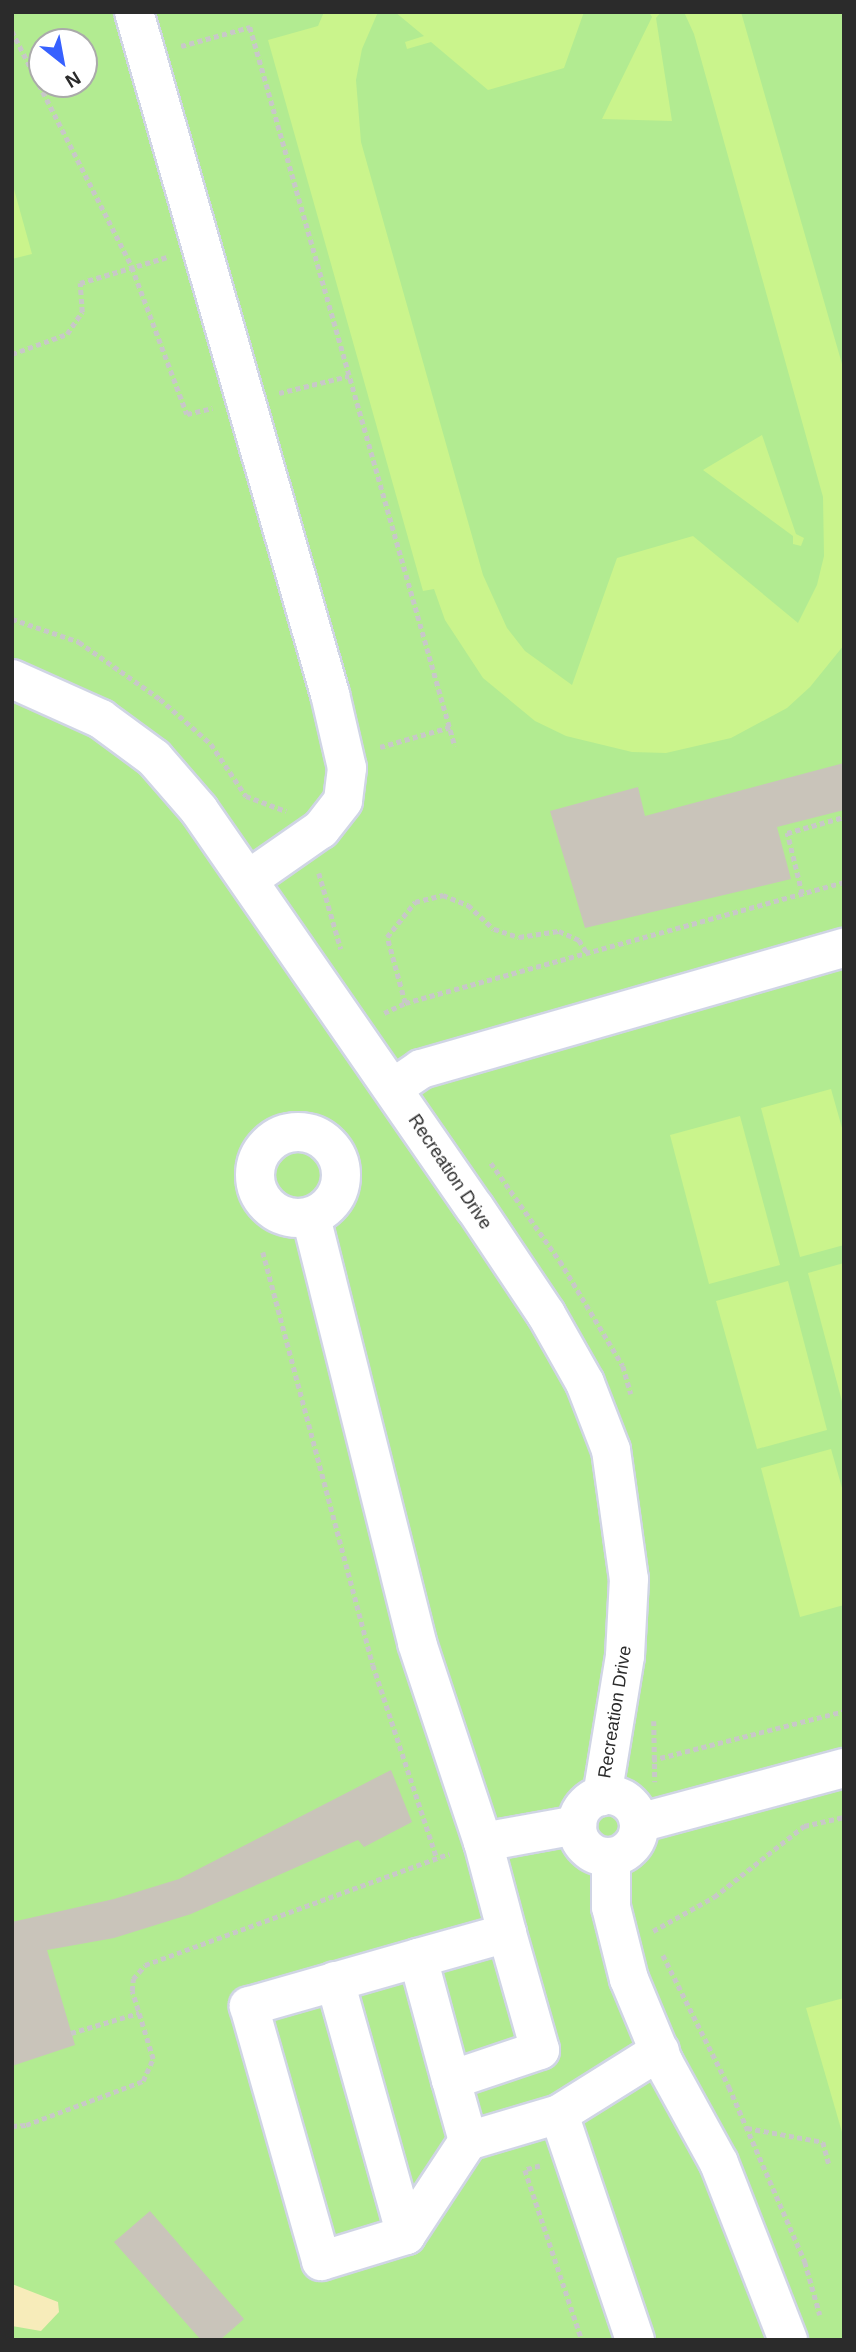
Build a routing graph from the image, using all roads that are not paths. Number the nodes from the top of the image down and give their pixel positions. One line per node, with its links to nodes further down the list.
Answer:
1 (134, 12): 3 (street)
2 (12, 679): 3 (street, Recreation Drive)
3 (248, 880): 5 (street, Recreation Drive)
4 (844, 948): 5 (street)
5 (393, 1088): 8 (street, Recreation Drive)
6 (311, 1217): 11 (street)
7 (844, 1768): 9 (street)
8 (602, 1796): 9 (street); 10 (street)
9 (639, 1823): 12 (street)
10 (577, 1825): 11 (street); 12 (street)
11 (483, 1842): 13 (street)
12 (611, 1857): 16 (street)
13 (507, 1933): 14 (street); 17 (street)
14 (418, 1958): 15 (street); 17 (street)
15 (335, 1981): 20 (street); 20 (street)
16 (660, 2051): 18 (street); 22 (street)
17 (452, 2080): 19 (street)
18 (559, 2115): 19 (street); 21 (street)
19 (468, 2141): 20 (street)
20 (406, 2235)
21 (635, 2340)
22 (788, 2340)

